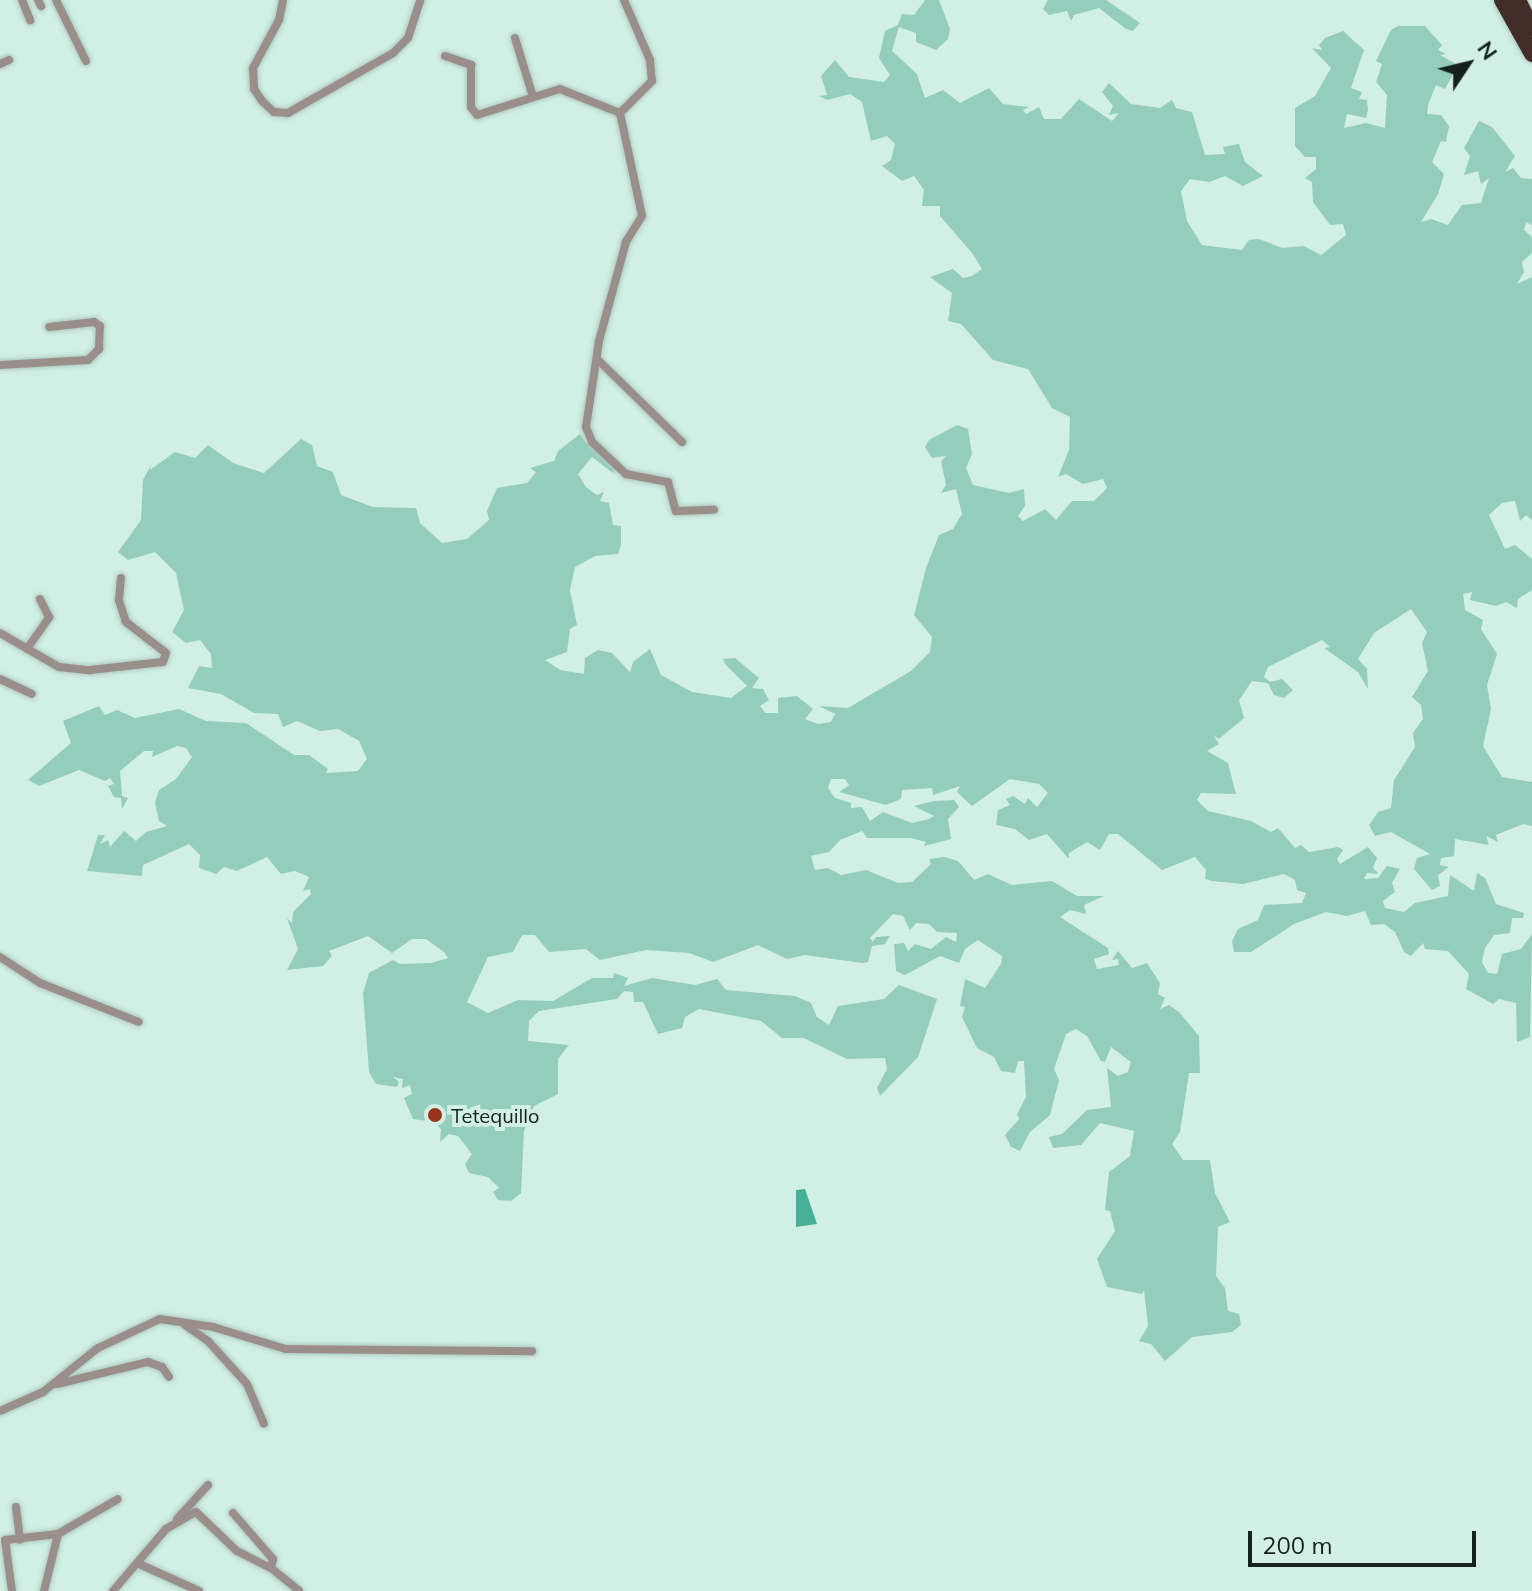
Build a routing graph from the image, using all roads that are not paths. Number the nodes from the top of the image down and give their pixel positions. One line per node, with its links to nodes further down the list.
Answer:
1 (22, 0): 8 (street)
2 (56, 0): 13 (street)
3 (283, 0): 4 (street)
4 (420, 0)
5 (624, 0): 15 (street)
6 (1502, 0): 11 (highway)
7 (1518, 0): 9 (highway)
8 (30, 20)
9 (1532, 29)
10 (515, 38): 14 (street)
11 (1532, 54)
12 (445, 56): 14 (street)
13 (86, 61)
14 (533, 97): 15 (street)
15 (620, 113): 17 (street)
16 (49, 327): 18 (street)
17 (597, 359): 19 (street); 20 (street)
18 (0, 365)
19 (682, 442)
20 (714, 510)
21 (121, 578): 24 (street)
22 (40, 599): 24 (street)
23 (0, 633): 24 (street)
24 (27, 649)
25 (0, 679): 26 (street)
26 (32, 694)
27 (0, 957): 28 (street)
28 (139, 1022)
29 (181, 1322): 30 (street); 32 (street); 34 (street)
30 (532, 1351)
31 (169, 1377): 32 (street)
32 (53, 1385): 33 (street)
33 (0, 1411)
34 (264, 1424)
35 (208, 1485): 39 (street)
36 (118, 1499): 40 (street)
37 (16, 1507): 41 (street)
38 (233, 1513): 43 (street)
39 (177, 1519): 42 (street); 43 (street)
40 (58, 1534): 41 (street); 45 (street)
41 (20, 1540): 44 (street)
42 (137, 1563): 46 (street); 47 (street)
43 (271, 1568): 48 (street)
44 (12, 1591)
45 (44, 1591)
46 (113, 1591)
47 (199, 1591)
48 (299, 1591)

